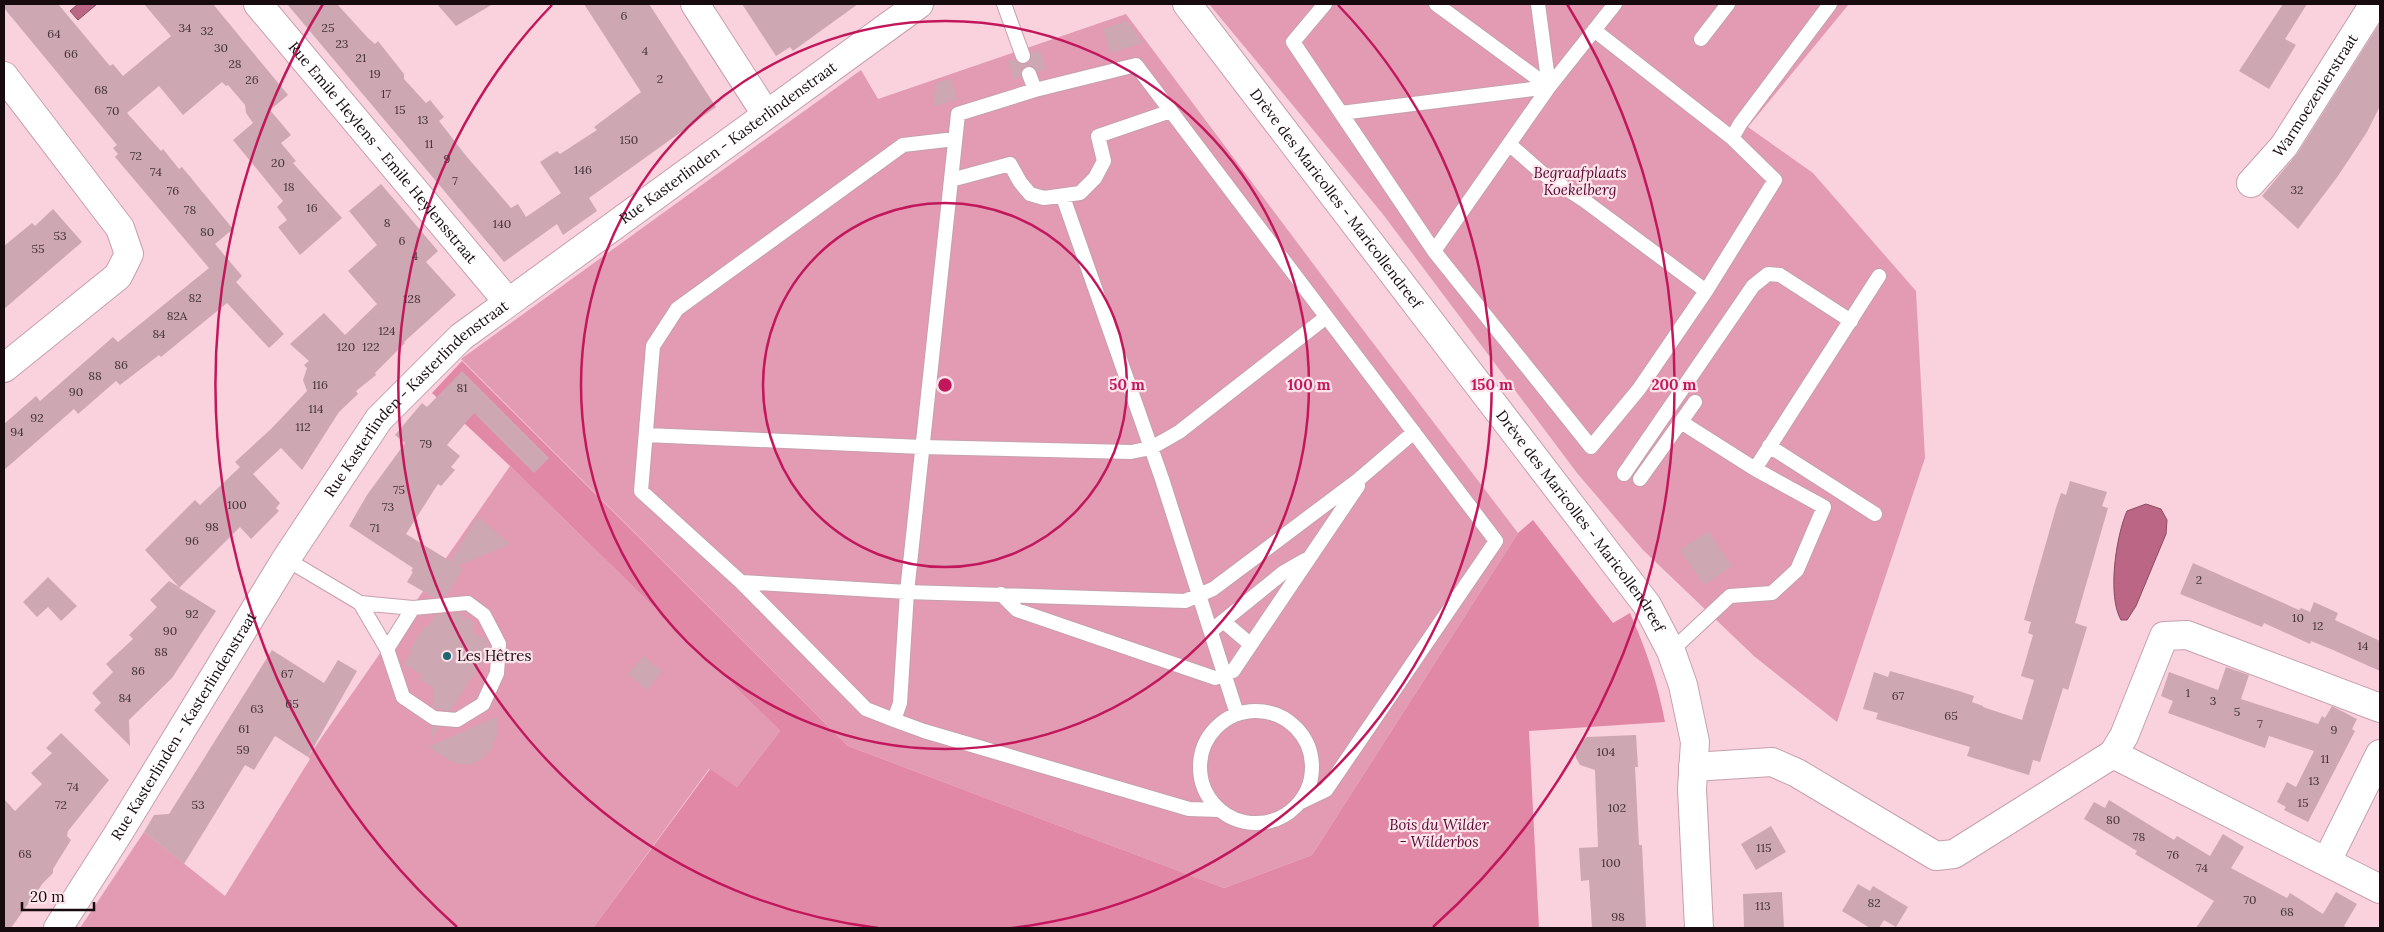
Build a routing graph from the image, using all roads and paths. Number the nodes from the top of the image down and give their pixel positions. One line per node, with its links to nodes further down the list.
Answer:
1 (258, 4): 32 (street, Rue Emile Heylens - Emile Heylensstraat)
2 (696, 4): 22 (street)
3 (919, 4): 22 (street, Rue Kasterlinden - Kasterlindenstraat)
4 (1004, 4): 15 (lane)
5 (1187, 4): 60 (street, Drève des Maricolles - Maricollendreef)
6 (1325, 4): 21 (lane)
7 (1436, 4): 18 (lane)
8 (1538, 4): 18 (lane)
9 (1614, 4): 13 (lane)
10 (1728, 4): 14 (lane)
11 (1830, 4): 23 (lane)
12 (2374, 4): 27 (street, Warmoezenierstraat)
13 (1594, 30): 18 (lane); 23 (lane)
14 (1701, 39)
15 (1023, 56)
16 (1029, 74): 19 (lane)
17 (4, 76): 35 (street)
18 (1549, 87): 21 (lane); 25 (lane)
19 (1035, 90): 20 (lane); 24 (lane)
20 (1171, 111): 28 (lane); 33 (lane)
21 (1340, 113): 29 (lane)
22 (766, 114): 32 (street, Rue Kasterlinden - Kasterlindenstraat)
23 (1732, 138): 31 (lane)
24 (955, 139): 26 (lane); 39 (lane)
25 (1509, 144): 29 (lane); 31 (lane)
26 (951, 180): 28 (lane); 41 (lane)
27 (2251, 183)
28 (1063, 197): 42 (lane)
29 (1434, 251): 31 (lane)
30 (1879, 276): 34 (lane)
31 (1706, 290)
32 (508, 302): 49 (street, Rue Kasterlinden - Kasterlindenstraat)
33 (1325, 318): 38 (lane); 42 (lane)
34 (1851, 321): 40 (lane); 44 (lane)
35 (4, 368)
36 (1695, 402): 37 (lane)
37 (1681, 422): 43 (lane); 45 (lane)
38 (1414, 432): 46 (lane); 68 (lane)
39 (646, 435): 41 (lane); 50 (lane)
40 (1769, 446): 43 (lane); 47 (lane)
41 (922, 447): 42 (lane); 51 (lane)
42 (1151, 448): 53 (lane)
43 (1755, 469): 60 (lane)
44 (1624, 474)
45 (1640, 479)
46 (1358, 480): 48 (lane); 53 (lane)
47 (1875, 514)
48 (1310, 557): 56 (lane); 58 (lane)
49 (286, 559): 54 (lane); 72 (street, Rue Kasterlinden - Kasterlindenstraat)
50 (741, 582): 51 (lane); 64 (lane)
51 (907, 592): 52 (lane); 64 (lane)
52 (1001, 594): 53 (lane); 61 (lane)
53 (1199, 596): 57 (lane)
54 (360, 602): 55 (lane); 59 (lane)
55 (413, 608): 59 (lane); 59 (lane)
56 (1223, 621): 57 (lane); 58 (lane)
57 (1210, 631): 61 (lane)
58 (1250, 644): 61 (lane)
59 (388, 649)
60 (1671, 651): 67 (street, Drève des Maricolles - Maricollendreef)
61 (1225, 675): 63 (lane)
62 (2380, 708): 65 (street)
63 (1237, 714): 68 (lane); 69 (lane)
64 (894, 720): 69 (lane)
65 (2113, 754): 67 (street); 70 (street)
66 (2380, 754): 70 (street)
67 (1694, 767): 73 (street, Drève des Maricolles - Maricollendreef)
68 (1302, 802): 69 (lane)
69 (1219, 810)
70 (2327, 861): 71 (street)
71 (2380, 889)
72 (58, 928)
73 (1699, 928)

